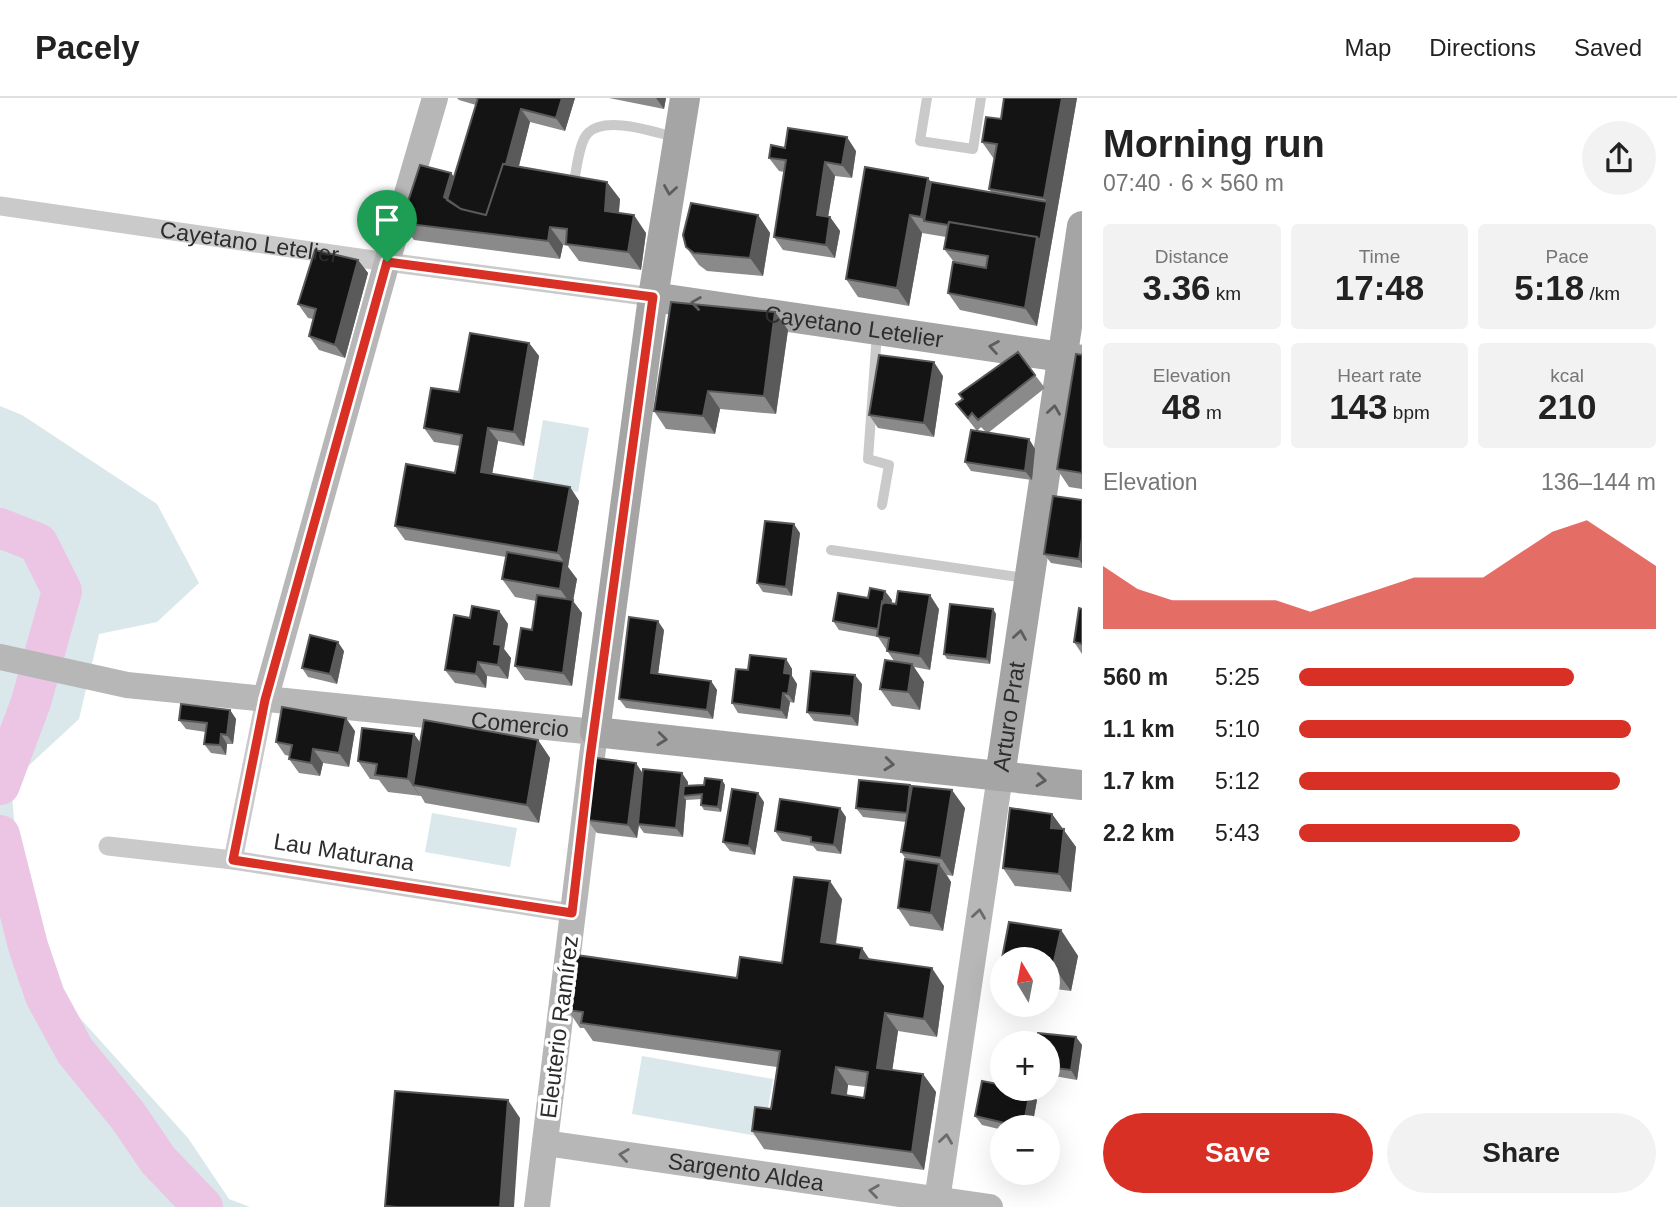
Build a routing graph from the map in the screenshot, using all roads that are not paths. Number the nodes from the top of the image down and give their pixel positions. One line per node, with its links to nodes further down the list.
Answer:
1 (435, 98): 9 (main road)
2 (685, 98): 5 (main road, Eleuterio Ramírez)
3 (927, 98): 4 (lane)
4 (981, 98)
5 (679, 138): 6 (lane); 10 (main road, Eleuterio Ramírez, one-way to 10)
6 (574, 181)
7 (0, 206): 9 (street, Cayetano Letelier)
8 (1082, 226): 12 (main road, Arturo Prat)
9 (387, 262): 10 (street, Cayetano Letelier); 17 (main road)
10 (653, 297): 11 (main road, Cayetano Letelier, one-way to 10); 18 (main road, Eleuterio Ramírez)
11 (877, 329): 12 (main road, Cayetano Letelier, one-way to 11); 13 (lane)
12 (1072, 358): 15 (main road, Arturo Prat, one-way to 12)
13 (883, 505)
14 (831, 550): 15 (lane)
15 (1029, 579): 19 (main road, Arturo Prat, one-way to 15)
16 (0, 657): 17 (main road, Comercio)
17 (265, 700): 18 (main road, Comercio); 22 (street)
18 (595, 732): 19 (main road, Comercio, one-way to 19); 23 (main road, Eleuterio Ramírez)
19 (1000, 776): 20 (main road, Comercio, one-way to 20); 25 (main road, Arturo Prat, one-way to 19)
20 (1082, 785)
21 (108, 846): 22 (street, Lau Maturana)
22 (233, 860): 23 (street, Lau Maturana)
23 (572, 913): 24 (main road, Eleuterio Ramírez)
24 (545, 1143): 25 (main road, Sargento Aldea, one-way to 24); 26 (main road, Eleuterio Ramírez)
25 (937, 1203): 27 (main road, Sargento Aldea)
26 (537, 1207)
27 (990, 1207)

